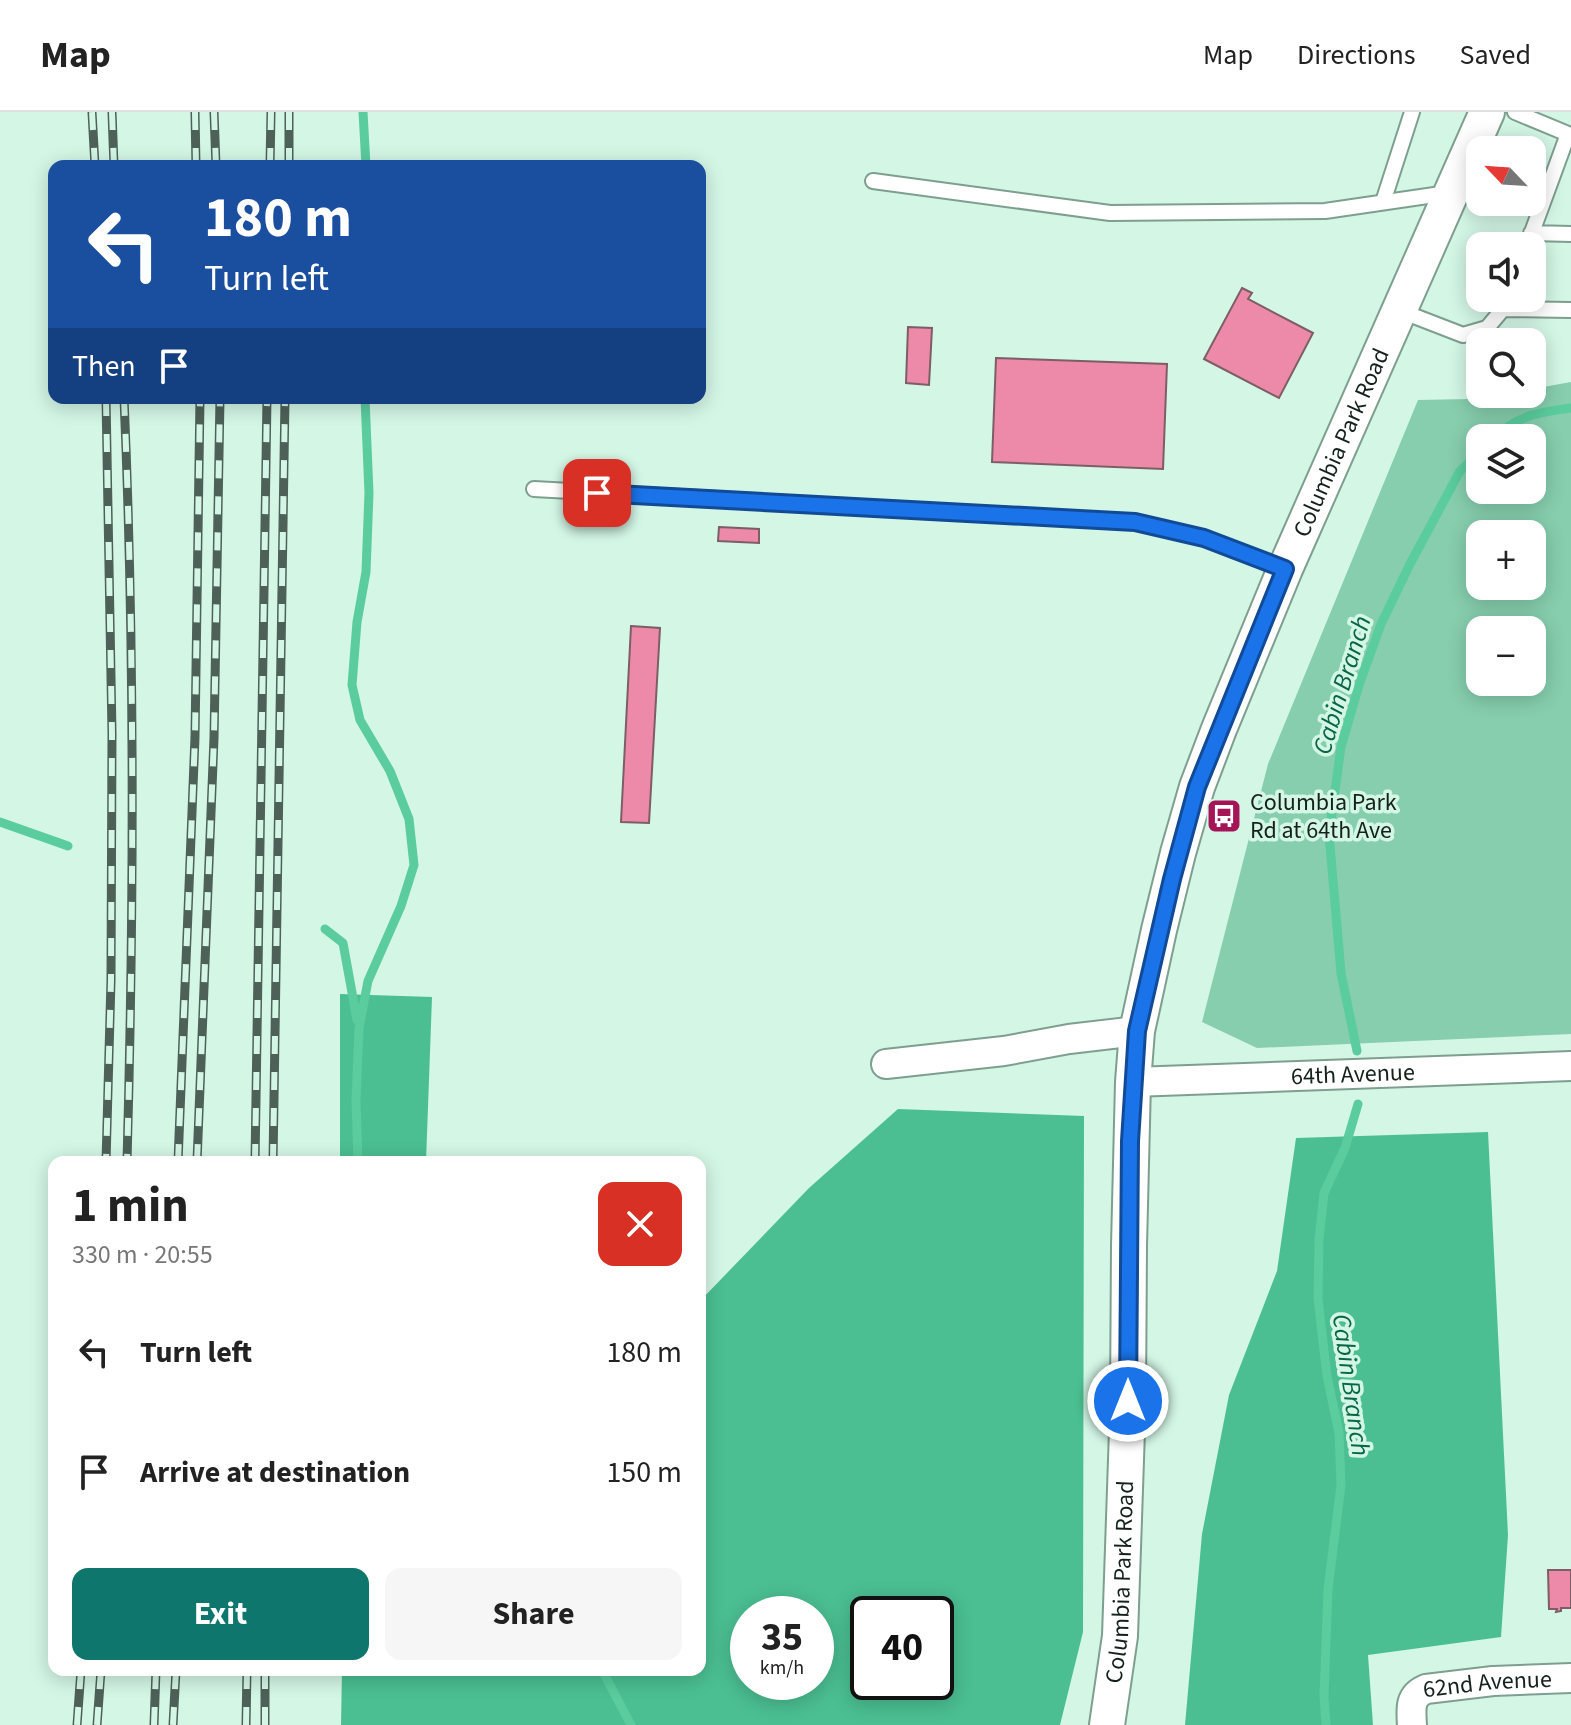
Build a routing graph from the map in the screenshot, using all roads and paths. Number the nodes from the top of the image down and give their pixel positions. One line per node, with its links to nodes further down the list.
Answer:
1 (1412, 112): 6 (lane)
2 (1487, 112): 5 (street, Columbia Park Road)
3 (1515, 112): 7 (lane)
4 (873, 181): 6 (lane)
5 (1452, 193): 6 (lane); 12 (street, Columbia Park Road)
6 (1383, 202)
7 (1532, 232)
8 (1571, 234): 9 (lane)
9 (1546, 238)
10 (1546, 308): 11 (lane)
11 (1571, 310)
12 (1401, 311): 13 (lane); 15 (street, Columbia Park Road)
13 (1499, 312)
14 (534, 489): 15 (lane)
15 (1285, 569): 16 (street, Columbia Park Road)
16 (1137, 1031): 17 (street); 19 (street, Columbia Park Road)
17 (886, 1064)
18 (1571, 1066): 19 (street, 64th Avenue)
19 (1133, 1082): 22 (street, Columbia Park Road)
20 (1571, 1678): 21 (street, 62nd Avenue)
21 (1412, 1715)
22 (1107, 1725)

